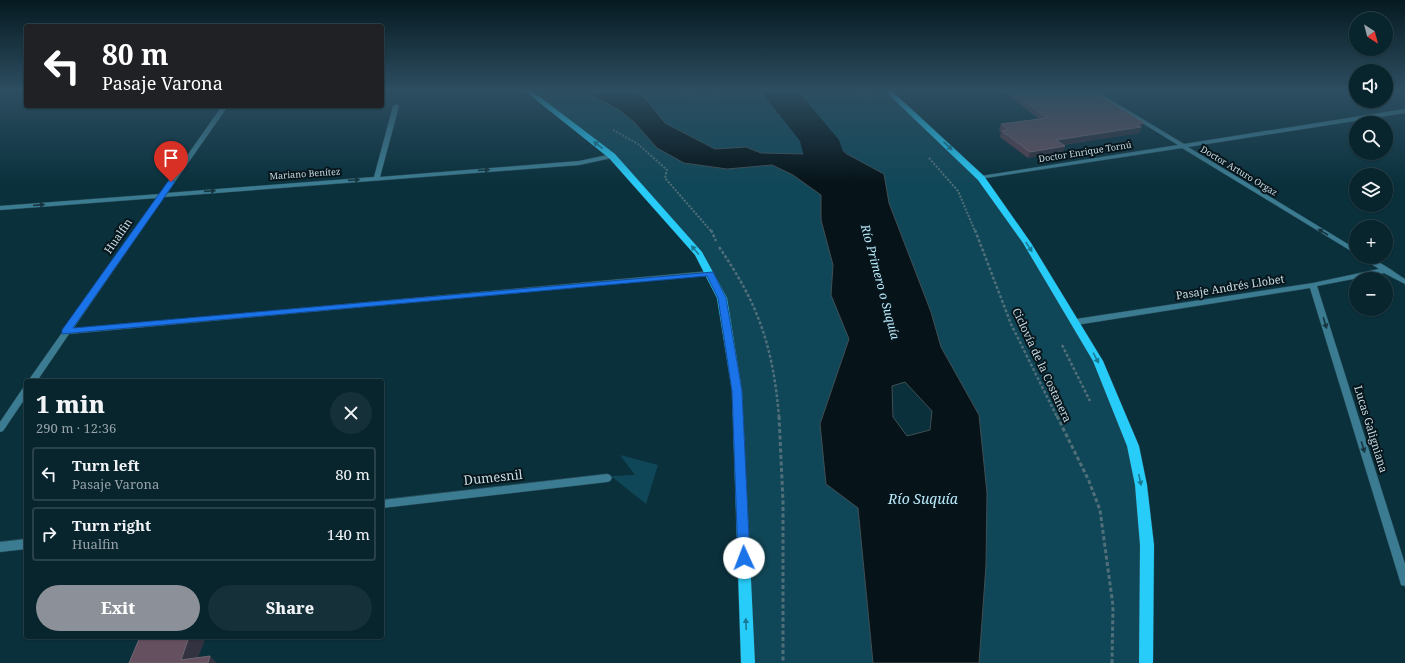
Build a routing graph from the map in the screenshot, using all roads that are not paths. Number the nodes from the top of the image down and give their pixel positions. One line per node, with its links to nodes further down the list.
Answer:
1 (214, 122): 11 (street, Hualfin)
2 (392, 122): 9 (street)
3 (568, 122): 8 (main road, one-way to 3)
4 (921, 122): 10 (main road, one-way to 10)
5 (1143, 122): 7 (street, Doctor Arturo Orgaz)
6 (1340, 122): 7 (street, Doctor Enrique Tornú)
7 (1181, 146): 10 (street, Doctor Enrique Tornú); 13 (street, Doctor Arturo Orgaz, one-way to 7)
8 (612, 156): 9 (street, Mariano Benítez, one-way to 8); 16 (main road, one-way to 8)
9 (377, 178): 11 (street, Mariano Benítez, one-way to 9)
10 (981, 178): 19 (main road, one-way to 19)
11 (162, 194): 12 (street, Mariano Benítez, one-way to 11); 20 (street, Hualfin)
12 (0, 208)
13 (1349, 248)
14 (1376, 264): 15 (street)
15 (1386, 270): 17 (street); 18 (street, Pasaje Andrés Llobet)
16 (710, 273): 20 (street); 29 (main road, one-way to 16)
17 (1405, 282)
18 (1313, 285): 19 (street, Pasaje Andrés Llobet); 28 (street, Lucas Galigniana, one-way to 28)
19 (1076, 322): 30 (main road, one-way to 30)
20 (66, 332): 21 (street, Hualfin)
21 (33, 379)
22 (24, 393): 23 (street)
23 (0, 429)
24 (607, 478): 25 (street, Dumesnil)
25 (384, 504)
26 (24, 544): 27 (street)
27 (0, 547)
28 (1405, 581)
29 (748, 663)
30 (1146, 663)

